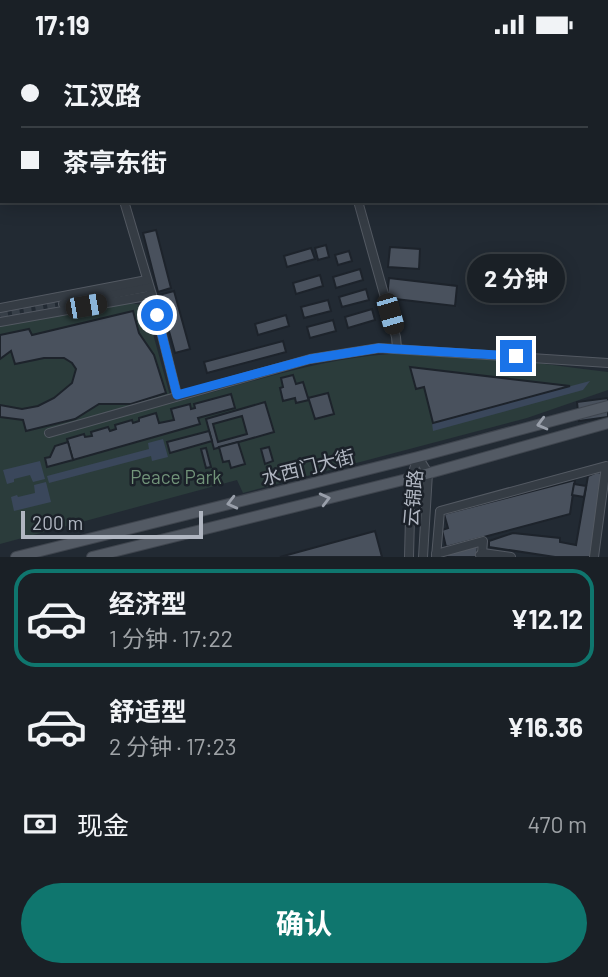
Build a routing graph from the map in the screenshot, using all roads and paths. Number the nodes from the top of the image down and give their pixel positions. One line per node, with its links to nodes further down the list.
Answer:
1 (125, 203): 3 (street)
2 (359, 203): 11 (street)
3 (149, 287): 4 (street); 7 (street); 13 (street)
4 (56, 297): 5 (street); 7 (street)
5 (38, 301): 6 (street); 9 (street)
6 (23, 303): 8 (street); 10 (street)
7 (62, 307): 9 (street)
8 (2, 314): 10 (street)
9 (41, 314): 10 (street)
10 (24, 317)
11 (397, 348): 12 (street); 13 (street)
12 (608, 363)
13 (177, 395): 16 (street)
14 (608, 406): 17 (main road, 水西门大街, one-way to 17)
15 (608, 423): 18 (main road, 水西门大街)
16 (49, 433)
17 (418, 457): 18 (street, 云锦路); 19 (street, 云锦路); 23 (main road, 水西门大街, one-way to 23)
18 (428, 473): 19 (main road, 水西门大街); 26 (street, 云锦路)
19 (411, 478): 20 (main road, 水西门大街, one-way to 19); 25 (street, 云锦路)
20 (123, 553): 24 (main road, 水西门大街)
21 (481, 555): 22 (street); 27 (street)
22 (436, 556): 28 (street)
23 (16, 557)
24 (92, 557)
25 (409, 557)
26 (423, 557)
27 (511, 557)
28 (594, 557)

